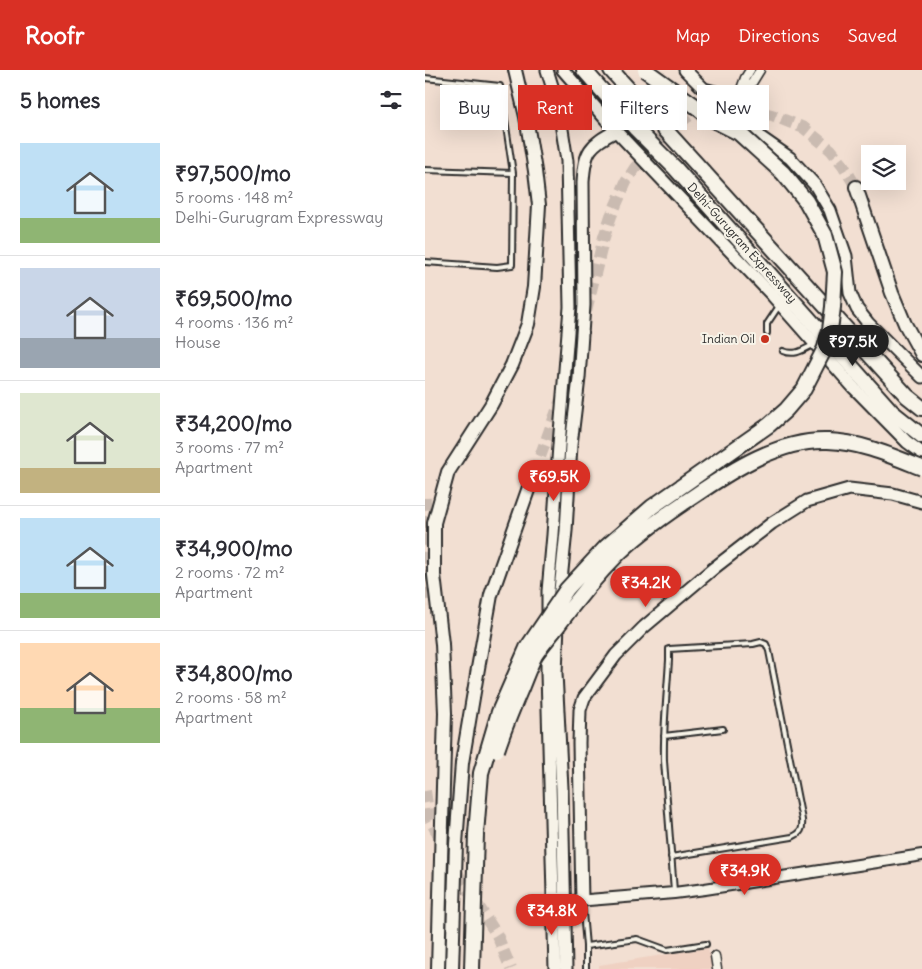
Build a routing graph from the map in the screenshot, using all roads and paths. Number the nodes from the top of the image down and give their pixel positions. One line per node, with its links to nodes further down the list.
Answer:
1 (515, 70): 44 (highway)
2 (547, 70): 47 (main road)
3 (563, 70): 15 (main road)
4 (584, 70): 20 (highway, Delhi-Gurugram Expressway)
5 (611, 70): 27 (highway, Delhi-Gurugram Expressway)
6 (645, 70): 35 (highway, bridge)
7 (685, 70): 11 (main road)
8 (761, 70): 13 (street)
9 (749, 71): 12 (street)
10 (425, 78): 17 (lane)
11 (700, 85)
12 (742, 85)
13 (750, 85)
14 (756, 130): 26 (main road)
15 (617, 131): 21 (main road); 40 (main road)
16 (425, 170): 17 (lane)
17 (513, 173): 19 (lane)
18 (856, 187): 25 (highway)
19 (425, 262)
20 (782, 288): 21 (lane); 28 (highway, Delhi-Gurugram Expressway)
21 (780, 304): 22 (lane); 23 (main road)
22 (767, 333)
23 (815, 344): 24 (lane); 29 (main road)
24 (783, 351)
25 (922, 355)
26 (922, 377)
27 (922, 408)
28 (922, 436)
29 (922, 453)
30 (922, 468): 35 (highway, bridge)
31 (533, 472): 45 (highway)
32 (922, 502): 39 (main road)
33 (723, 729): 34 (lane)
34 (663, 736): 37 (lane); 37 (lane)
35 (477, 814): 46 (highway, bridge)
36 (922, 855): 38 (street)
37 (671, 857): 38 (lane)
38 (674, 893): 39 (street)
39 (582, 901): 40 (street); 42 (lane)
40 (564, 902): 48 (main road)
41 (706, 944): 42 (lane)
42 (586, 946): 49 (lane)
43 (715, 956): 50 (street)
44 (438, 969)
45 (452, 969)
46 (472, 969)
47 (555, 969)
48 (566, 969)
49 (586, 969)
50 (717, 969)

